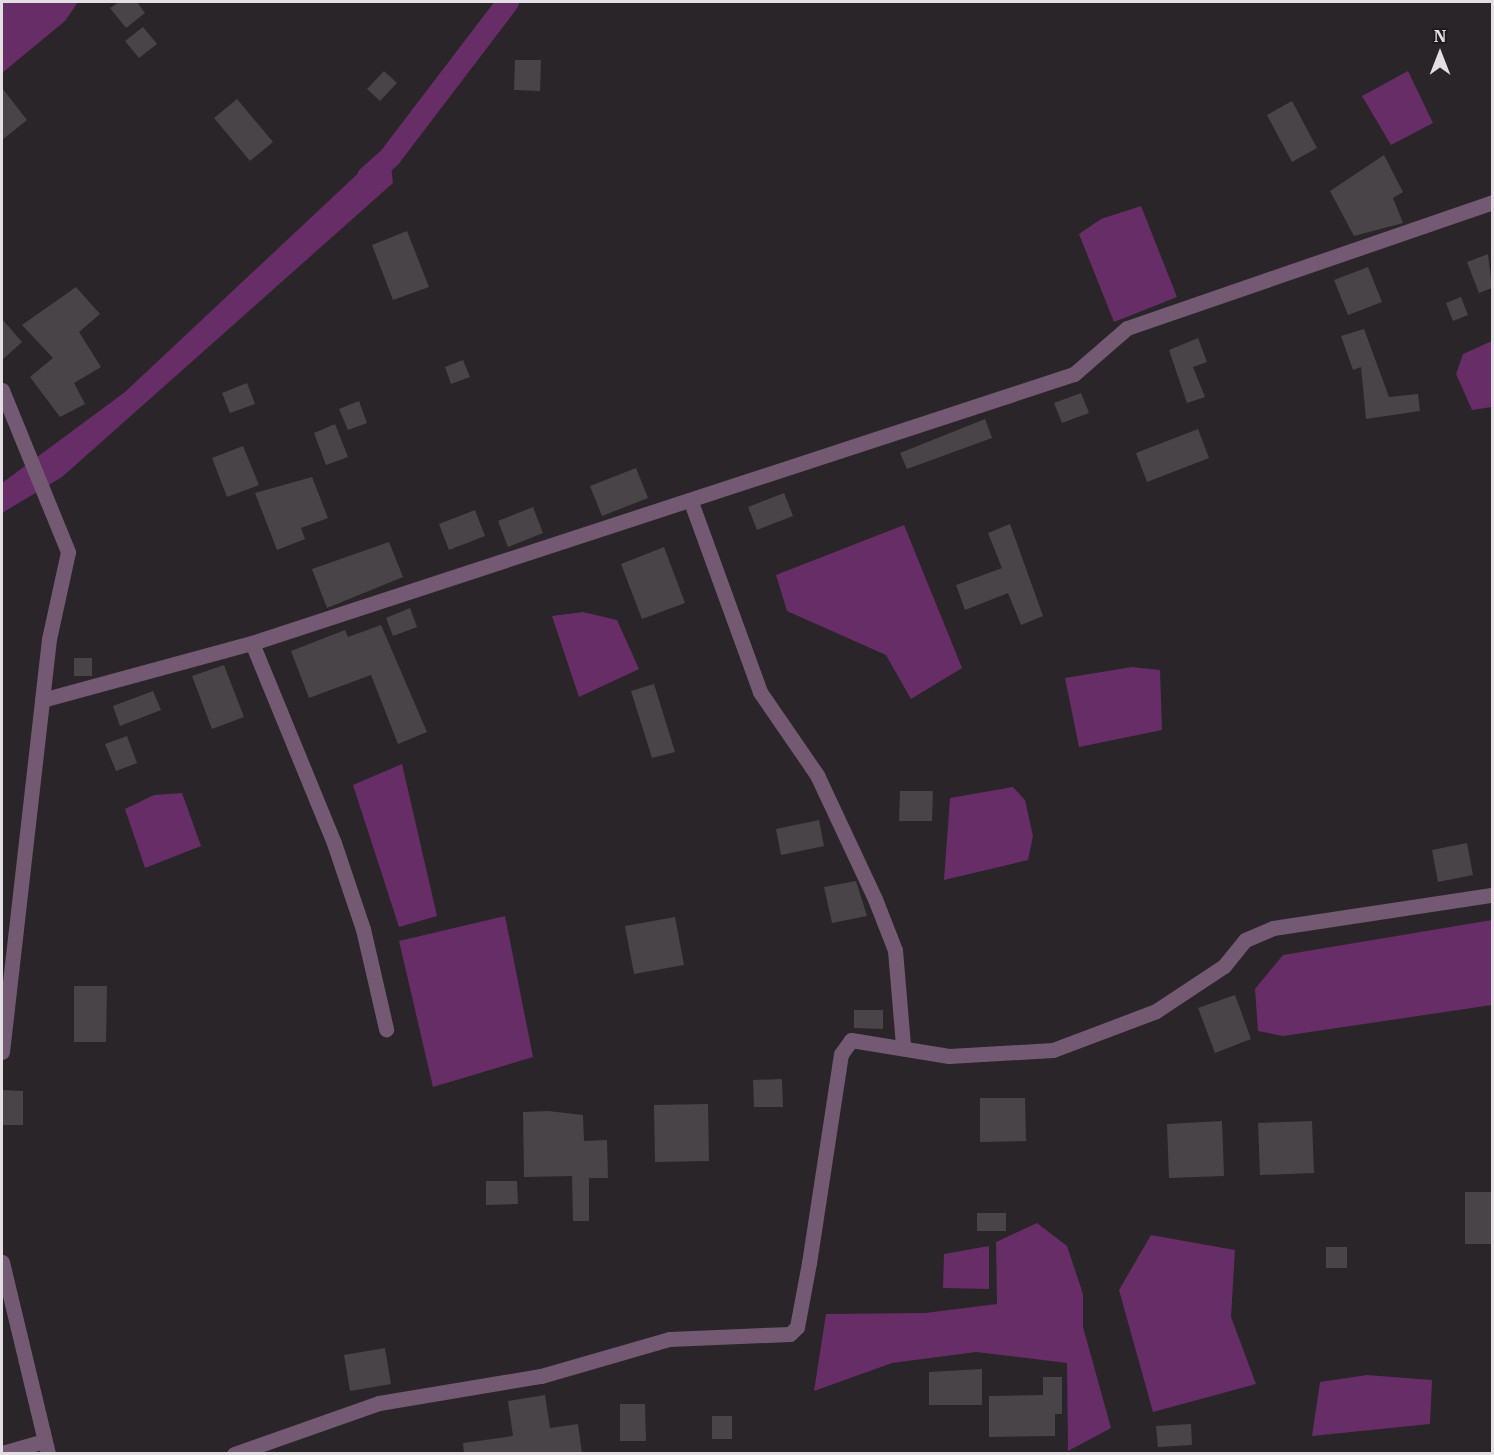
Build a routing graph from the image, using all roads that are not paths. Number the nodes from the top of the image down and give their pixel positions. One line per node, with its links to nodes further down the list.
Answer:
1 (1492, 202): 3 (street)
2 (3, 401): 5 (street)
3 (691, 502): 4 (street); 8 (street)
4 (252, 643): 5 (street); 7 (street)
5 (42, 699): 9 (street)
6 (1492, 895): 8 (street)
7 (386, 1029)
8 (903, 1045): 13 (street)
9 (2, 1052)
10 (2, 1262): 11 (street)
11 (46, 1447): 12 (street)
12 (2, 1452)
13 (234, 1454)

